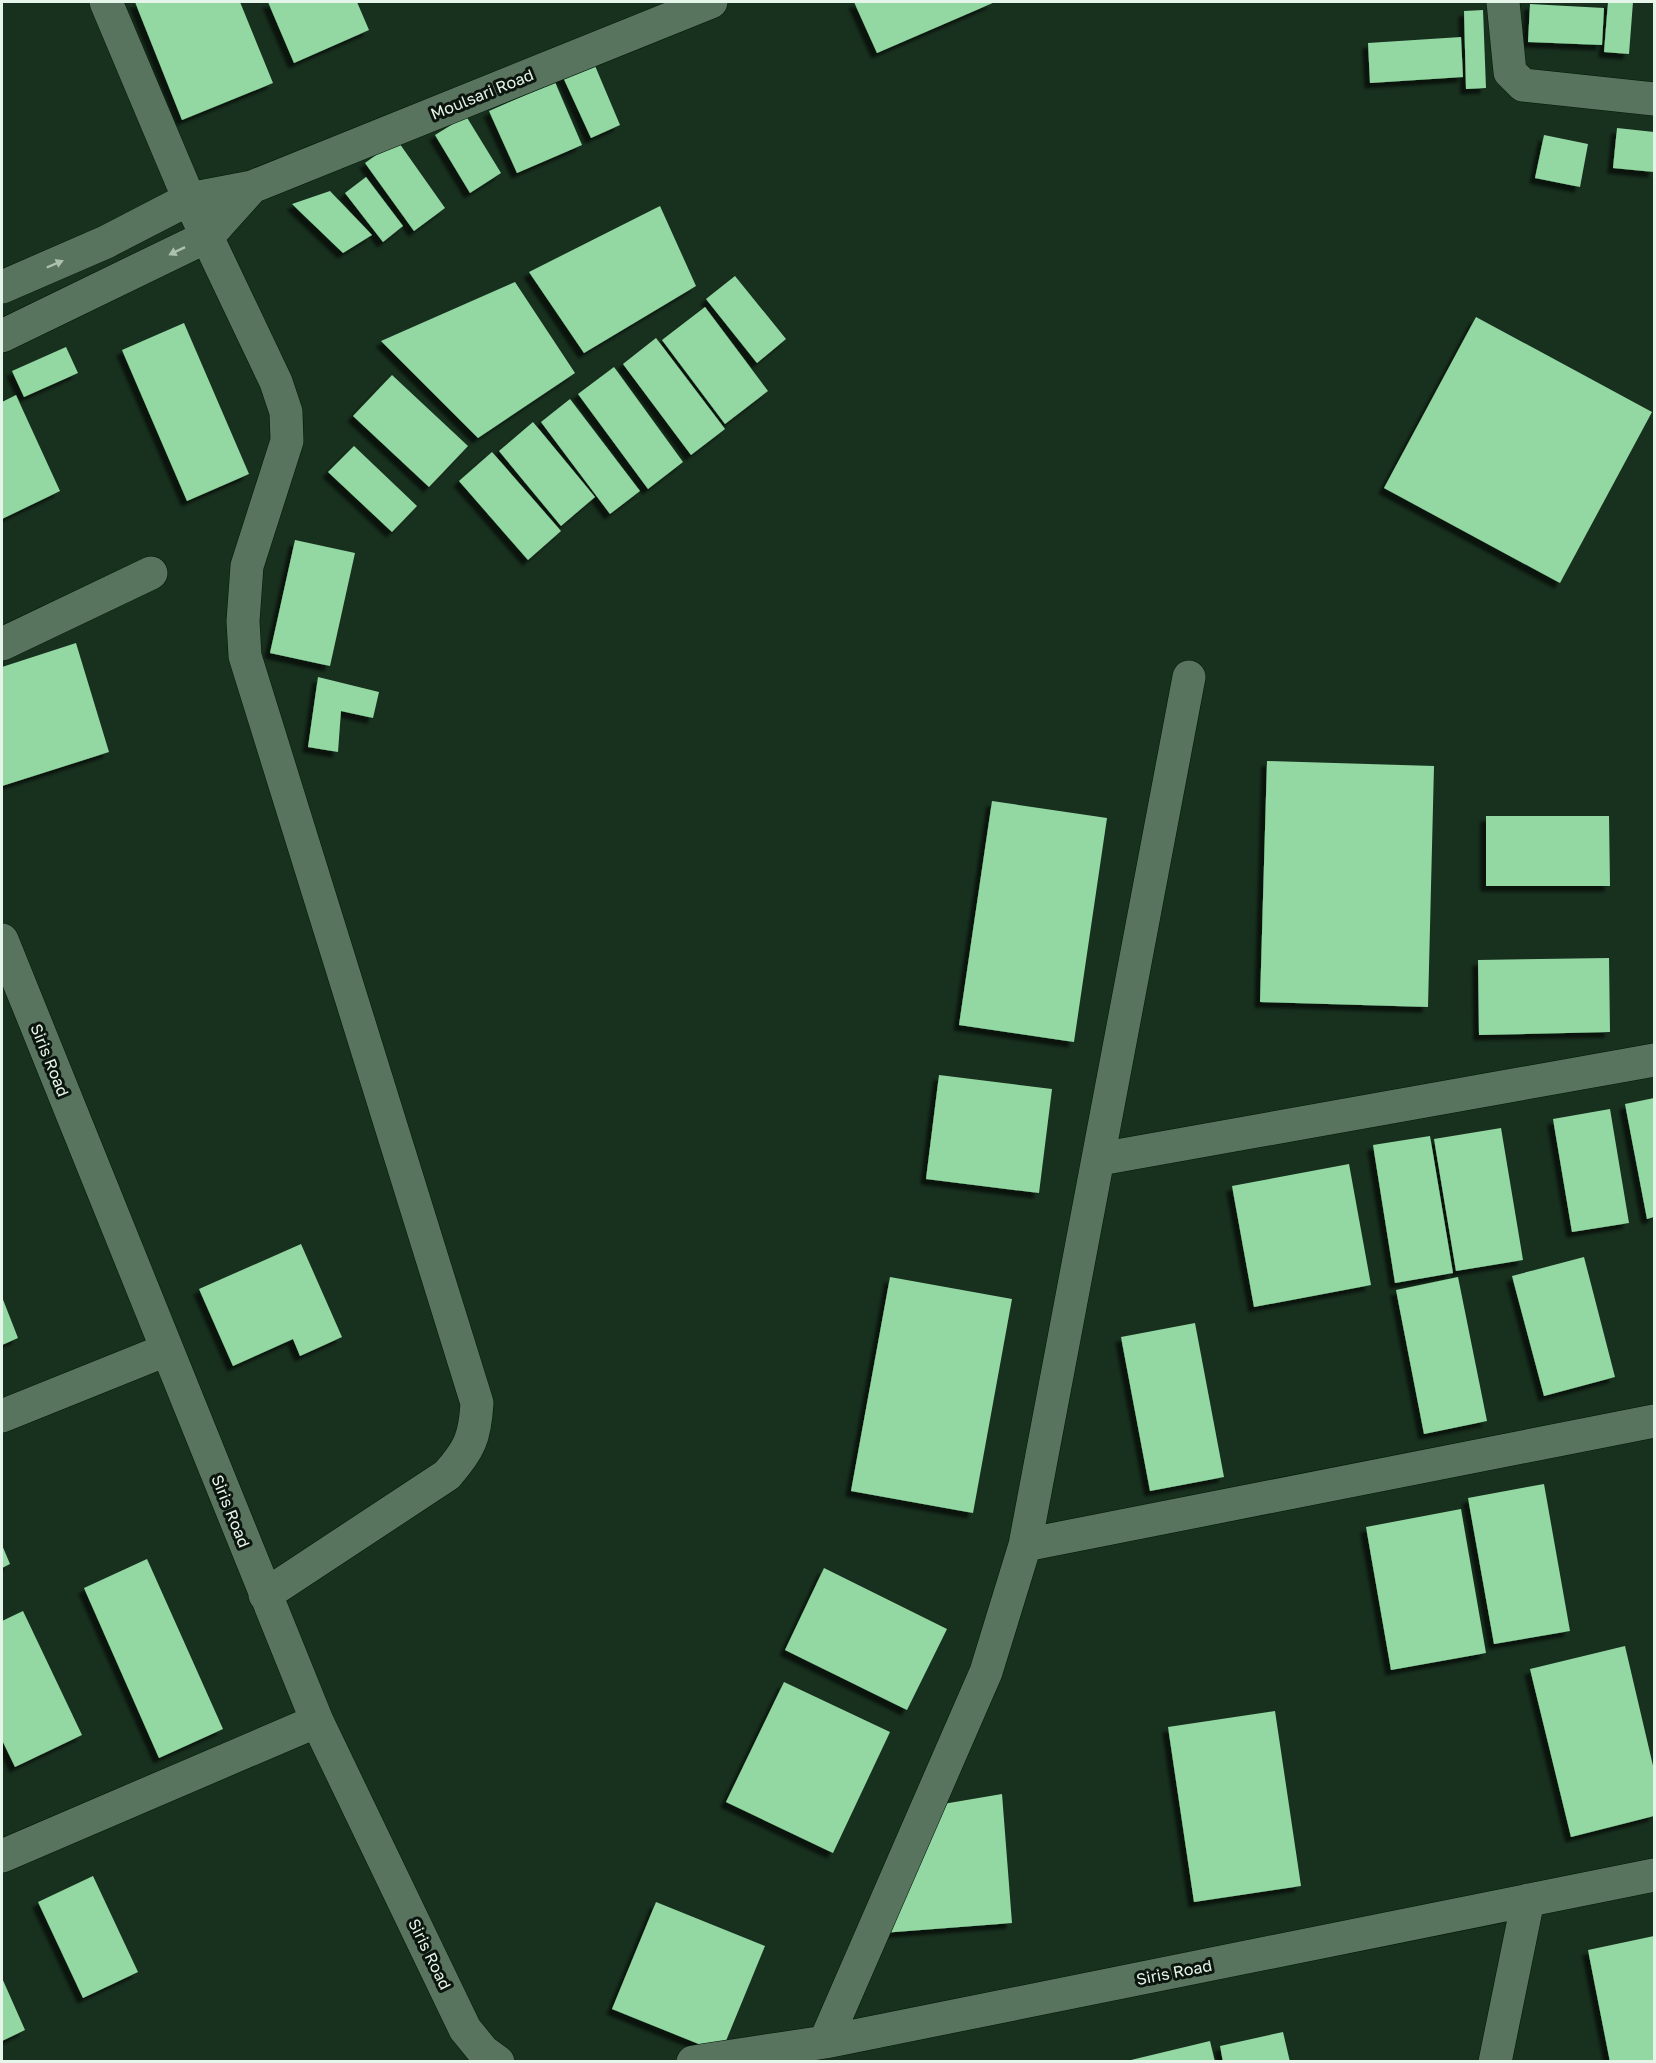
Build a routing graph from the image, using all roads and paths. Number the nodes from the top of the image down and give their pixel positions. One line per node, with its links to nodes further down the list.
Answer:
1 (106, 2): 6 (street)
2 (711, 2): 5 (street, Moulsari Road)
3 (1503, 2): 4 (street)
4 (1654, 99)
5 (252, 187): 6 (street, Moulsari Road); 7 (street, Moulsari Road)
6 (189, 199): 7 (street); 8 (street, Moulsari Road, one-way to 6)
7 (207, 236): 9 (street, Moulsari Road, one-way to 9); 20 (street)
8 (2, 287)
9 (2, 336)
10 (151, 573): 11 (street)
11 (2, 644)
12 (1189, 677): 15 (street)
13 (2, 940): 16 (street, Siris Road)
14 (1654, 1060): 15 (street)
15 (1100, 1159): 19 (street)
16 (166, 1350): 17 (street); 20 (street, Siris Road)
17 (2, 1416)
18 (1654, 1422): 19 (street)
19 (1025, 1545): 25 (street)
20 (265, 1595): 21 (street, Siris Road)
21 (317, 1720): 22 (street); 26 (street, Siris Road)
22 (2, 1856)
23 (1654, 1875): 24 (street, Siris Road)
24 (1528, 1900): 25 (street, Siris Road); 28 (street)
25 (825, 2042): 27 (street, Siris Road)
26 (498, 2061)
27 (693, 2061)
28 (1495, 2061)

